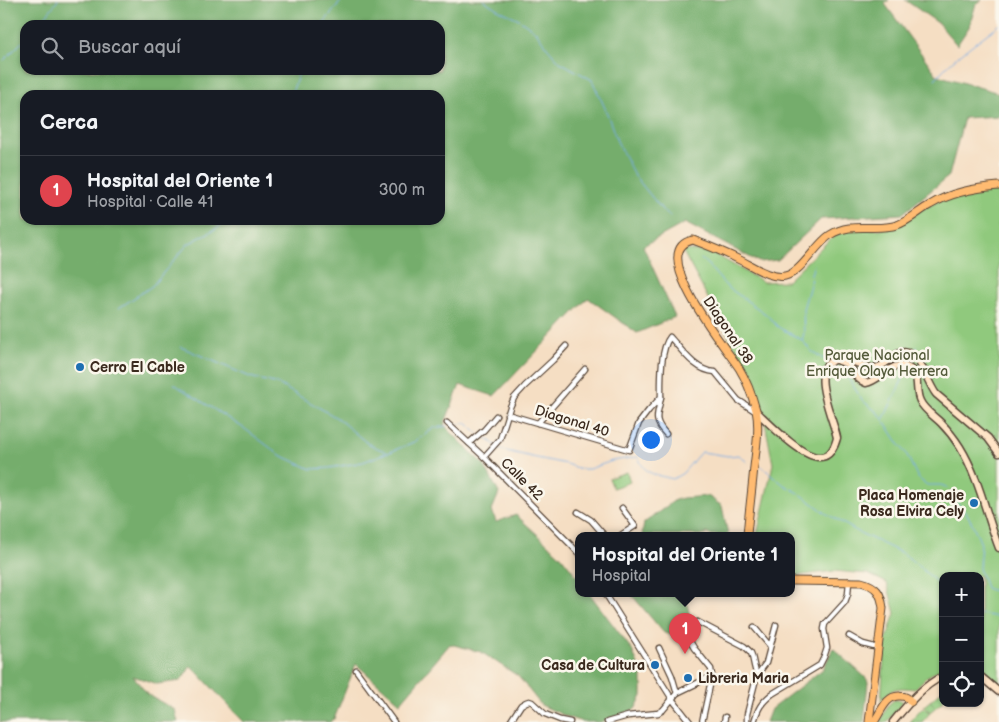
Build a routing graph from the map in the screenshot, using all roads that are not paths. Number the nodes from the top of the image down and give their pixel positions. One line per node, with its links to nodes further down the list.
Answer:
1 (999, 186): 6 (main road, Diagonal 38)
2 (566, 346): 7 (street)
3 (836, 360): 6 (street); 13 (street); 20 (street)
4 (585, 368): 10 (street)
5 (661, 397): 6 (street); 10 (street, Diagonal 40); 11 (street)
6 (756, 411): 19 (main road, Diagonal 38)
7 (507, 414): 10 (street, Diagonal 40); 14 (street)
8 (496, 416): 12 (street)
9 (447, 423): 12 (street, Calle 42)
10 (538, 423)
11 (666, 434)
12 (469, 443): 14 (street, Calle 42)
13 (999, 453)
14 (484, 457): 21 (street, Calle 42)
15 (622, 508): 18 (street)
16 (578, 512): 17 (street)
17 (601, 532)
18 (626, 532)
19 (747, 532)
20 (999, 548)
21 (575, 549)
22 (795, 581): 23 (main road)
23 (849, 581): 32 (main road); 51 (street)
24 (608, 597): 37 (street)
25 (698, 622): 34 (street)
26 (776, 625): 30 (street)
27 (754, 627): 30 (street)
28 (849, 636): 32 (street)
29 (688, 638): 36 (street)
30 (770, 646): 34 (street)
31 (659, 648): 35 (street)
32 (878, 648): 52 (main road)
33 (356, 670): 44 (street)
34 (757, 675): 50 (street)
35 (672, 676): 37 (street); 41 (street)
36 (712, 676): 41 (street); 49 (street)
37 (660, 678): 42 (street)
38 (939, 678): 43 (street)
39 (984, 679): 40 (street)
40 (999, 692)
41 (677, 693): 42 (street)
42 (672, 699): 47 (street); 48 (street)
43 (911, 702): 53 (main road); 54 (street)
44 (394, 722)
45 (510, 722): 46 (street)
46 (570, 722)
47 (606, 722)
48 (690, 722)
49 (702, 722)
50 (747, 722)
51 (754, 722)
52 (869, 722)
53 (874, 722)
54 (892, 722)

